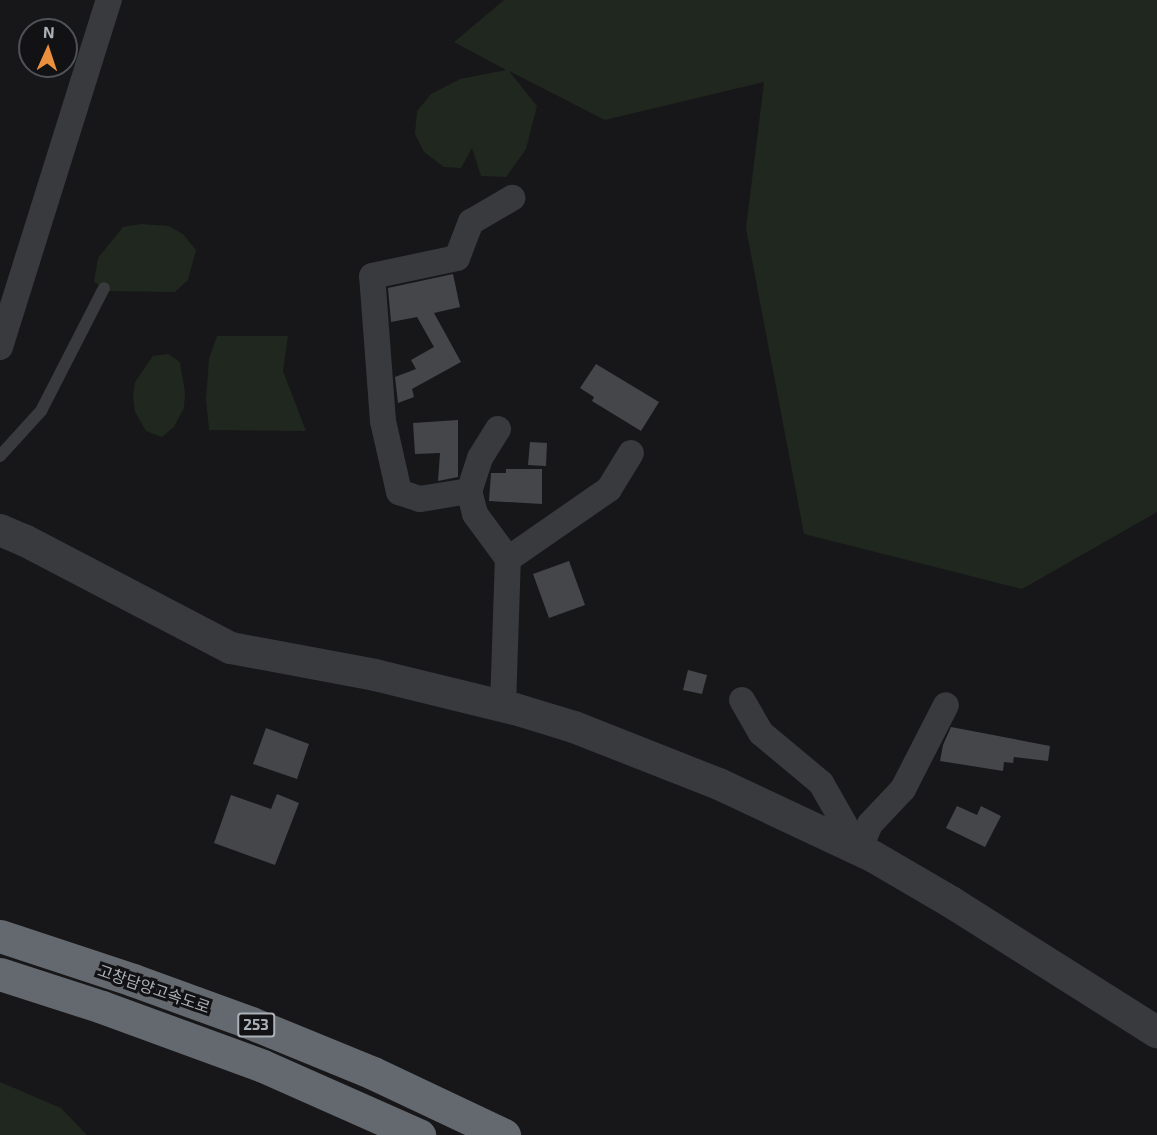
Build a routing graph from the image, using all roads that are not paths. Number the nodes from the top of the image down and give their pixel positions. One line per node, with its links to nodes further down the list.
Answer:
1 (109, 0): 4 (street)
2 (512, 198): 8 (street)
3 (105, 288): 7 (lane)
4 (0, 347)
5 (498, 429): 8 (street)
6 (632, 453): 10 (street)
7 (0, 456)
8 (469, 491): 10 (street)
9 (0, 530): 13 (street)
10 (508, 559): 13 (street)
11 (742, 700): 14 (street)
12 (946, 705): 14 (street)
13 (503, 706): 14 (street)
14 (859, 850): 17 (street)
15 (0, 936): 19 (highway, 고창담양고속도로 / 253)
16 (0, 974): 18 (highway, 고창담양고속도로 / 253)
17 (1157, 1032)
18 (419, 1135)
19 (504, 1135)

